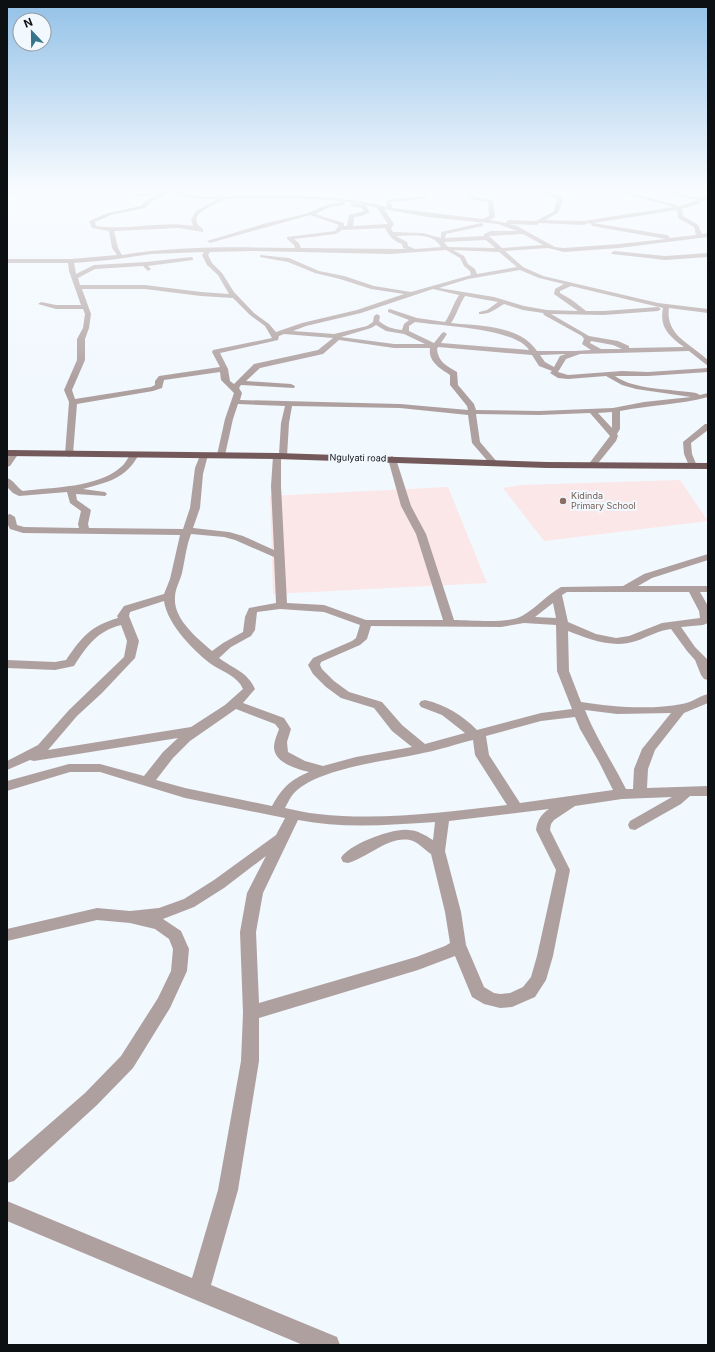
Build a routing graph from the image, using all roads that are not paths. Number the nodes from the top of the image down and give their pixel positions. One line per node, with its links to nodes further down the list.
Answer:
1 (135, 254): 12 (street)
2 (187, 254): 10 (street)
3 (211, 254): 10 (street)
4 (261, 254): 21 (street)
5 (320, 254): 13 (street)
6 (456, 254): 14 (street)
7 (475, 254): 14 (street)
8 (503, 254): 22 (street)
9 (622, 254): 15 (street)
10 (203, 255): 20 (street); 31 (street)
11 (708, 255): 15 (street)
12 (120, 256): 18 (street)
13 (314, 257)
14 (462, 257): 24 (street)
15 (689, 257): 19 (street)
16 (306, 259): 21 (street)
17 (7, 261): 18 (street)
18 (72, 261): 25 (street)
19 (684, 263)
20 (146, 264): 23 (street); 25 (street)
21 (300, 266): 29 (street)
22 (521, 268): 24 (street); 26 (street)
23 (148, 270)
24 (474, 276): 28 (street)
25 (75, 277): 27 (street)
26 (570, 284): 35 (street); 41 (street)
27 (80, 287): 31 (street); 34 (street)
28 (431, 288): 29 (street); 30 (street)
29 (411, 294): 46 (street)
30 (464, 294): 32 (street); 44 (street)
31 (236, 296): 46 (street)
32 (504, 302): 37 (street); 40 (street)
33 (41, 304): 34 (street)
34 (85, 307): 64 (street)
35 (665, 308): 38 (street); 41 (street); 51 (street)
36 (390, 311): 42 (street)
37 (538, 311): 41 (street); 49 (street)
38 (708, 311)
39 (380, 312): 43 (street)
40 (481, 313)
41 (585, 313)
42 (413, 320): 44 (street); 45 (street)
43 (377, 322): 45 (street); 48 (street)
44 (447, 324): 54 (street)
45 (406, 332): 50 (street)
46 (279, 333): 48 (street); 57 (street)
47 (444, 334): 50 (street)
48 (338, 336): 50 (street); 61 (street)
49 (587, 338): 52 (street); 53 (street)
50 (435, 345): 54 (street); 69 (street)
51 (690, 349): 53 (street); 56 (street)
52 (599, 351): 53 (street); 55 (street)
53 (635, 351)
54 (534, 352): 55 (street); 55 (street)
55 (581, 352)
56 (708, 364)
57 (224, 369): 61 (street); 64 (street)
58 (708, 370): 60 (street)
59 (554, 373): 60 (street)
60 (607, 374): 63 (street)
61 (238, 385): 62 (street); 65 (street)
62 (291, 386)
63 (705, 396): 67 (street)
64 (73, 402): 72 (street)
65 (236, 402): 66 (street); 75 (street)
66 (289, 404): 69 (street); 76 (street)
67 (616, 409): 68 (street); 71 (street)
68 (592, 411): 69 (street); 71 (street)
69 (473, 412): 79 (street)
70 (708, 426): 81 (street)
71 (613, 434): 80 (street)
72 (69, 454): 73 (main road, Ngulyati road); 77 (main road, Ngulyati road)
73 (135, 454): 74 (main road, Ngulyati road); 84 (street)
74 (204, 455): 75 (main road, Ngulyati road); 88 (street)
75 (221, 455): 76 (main road, Ngulyati road)
76 (280, 456): 78 (main road, Ngulyati road); 89 (street)
77 (9, 458)
78 (392, 458): 79 (main road, Ngulyati road); 101 (street)
79 (494, 463): 80 (main road, Ngulyati road)
80 (592, 465): 81 (main road, Ngulyati road)
81 (693, 466): 82 (main road, Ngulyati road)
82 (708, 466)
83 (7, 481): 84 (street)
84 (70, 490): 85 (street); 87 (street)
85 (102, 494)
86 (10, 517): 87 (street)
87 (85, 531): 88 (street)
88 (187, 531): 89 (street); 94 (street)
89 (278, 555): 96 (street)
90 (708, 557): 91 (street)
91 (627, 588): 92 (street); 95 (street)
92 (693, 589): 93 (street); 102 (street)
93 (708, 589)
94 (169, 596): 97 (street); 103 (street)
95 (555, 596): 98 (street); 100 (street)
96 (282, 606): 99 (street); 103 (street)
97 (125, 620): 104 (street); 114 (street)
98 (524, 620): 100 (street); 101 (street)
99 (366, 623): 101 (street); 113 (street)
100 (562, 623): 102 (street); 109 (street)
101 (450, 624)
102 (674, 625): 105 (street)
103 (212, 658): 107 (street)
104 (7, 664)
105 (708, 676)
106 (708, 698): 110 (street)
107 (235, 704): 111 (street); 116 (street)
108 (425, 704): 112 (street)
109 (578, 708): 110 (street); 112 (street); 122 (street)
110 (684, 708): 121 (street)
111 (196, 731): 114 (street); 117 (street)
112 (477, 735): 113 (street); 124 (street)
113 (423, 749): 116 (street)
114 (19, 760): 115 (street)
115 (7, 766)
116 (324, 771): 125 (street)
117 (148, 781): 118 (street); 125 (street)
118 (7, 786)
119 (688, 791): 120 (street); 121 (street); 127 (street)
120 (708, 791)
121 (640, 793): 122 (street)
122 (622, 794): 123 (street)
123 (577, 800): 124 (street); 133 (street)
124 (516, 808): 126 (street)
125 (284, 813): 126 (street); 128 (street)
126 (442, 816): 129 (street)
127 (635, 825)
128 (283, 838): 131 (street); 134 (street)
129 (438, 852): 130 (street); 133 (street)
130 (348, 858)
131 (130, 916): 132 (street); 135 (street)
132 (7, 935)
133 (458, 945): 134 (street)
134 (251, 1013): 137 (street)
135 (7, 1174)
136 (7, 1211): 137 (street)
137 (199, 1290): 138 (street)
138 (329, 1345)

